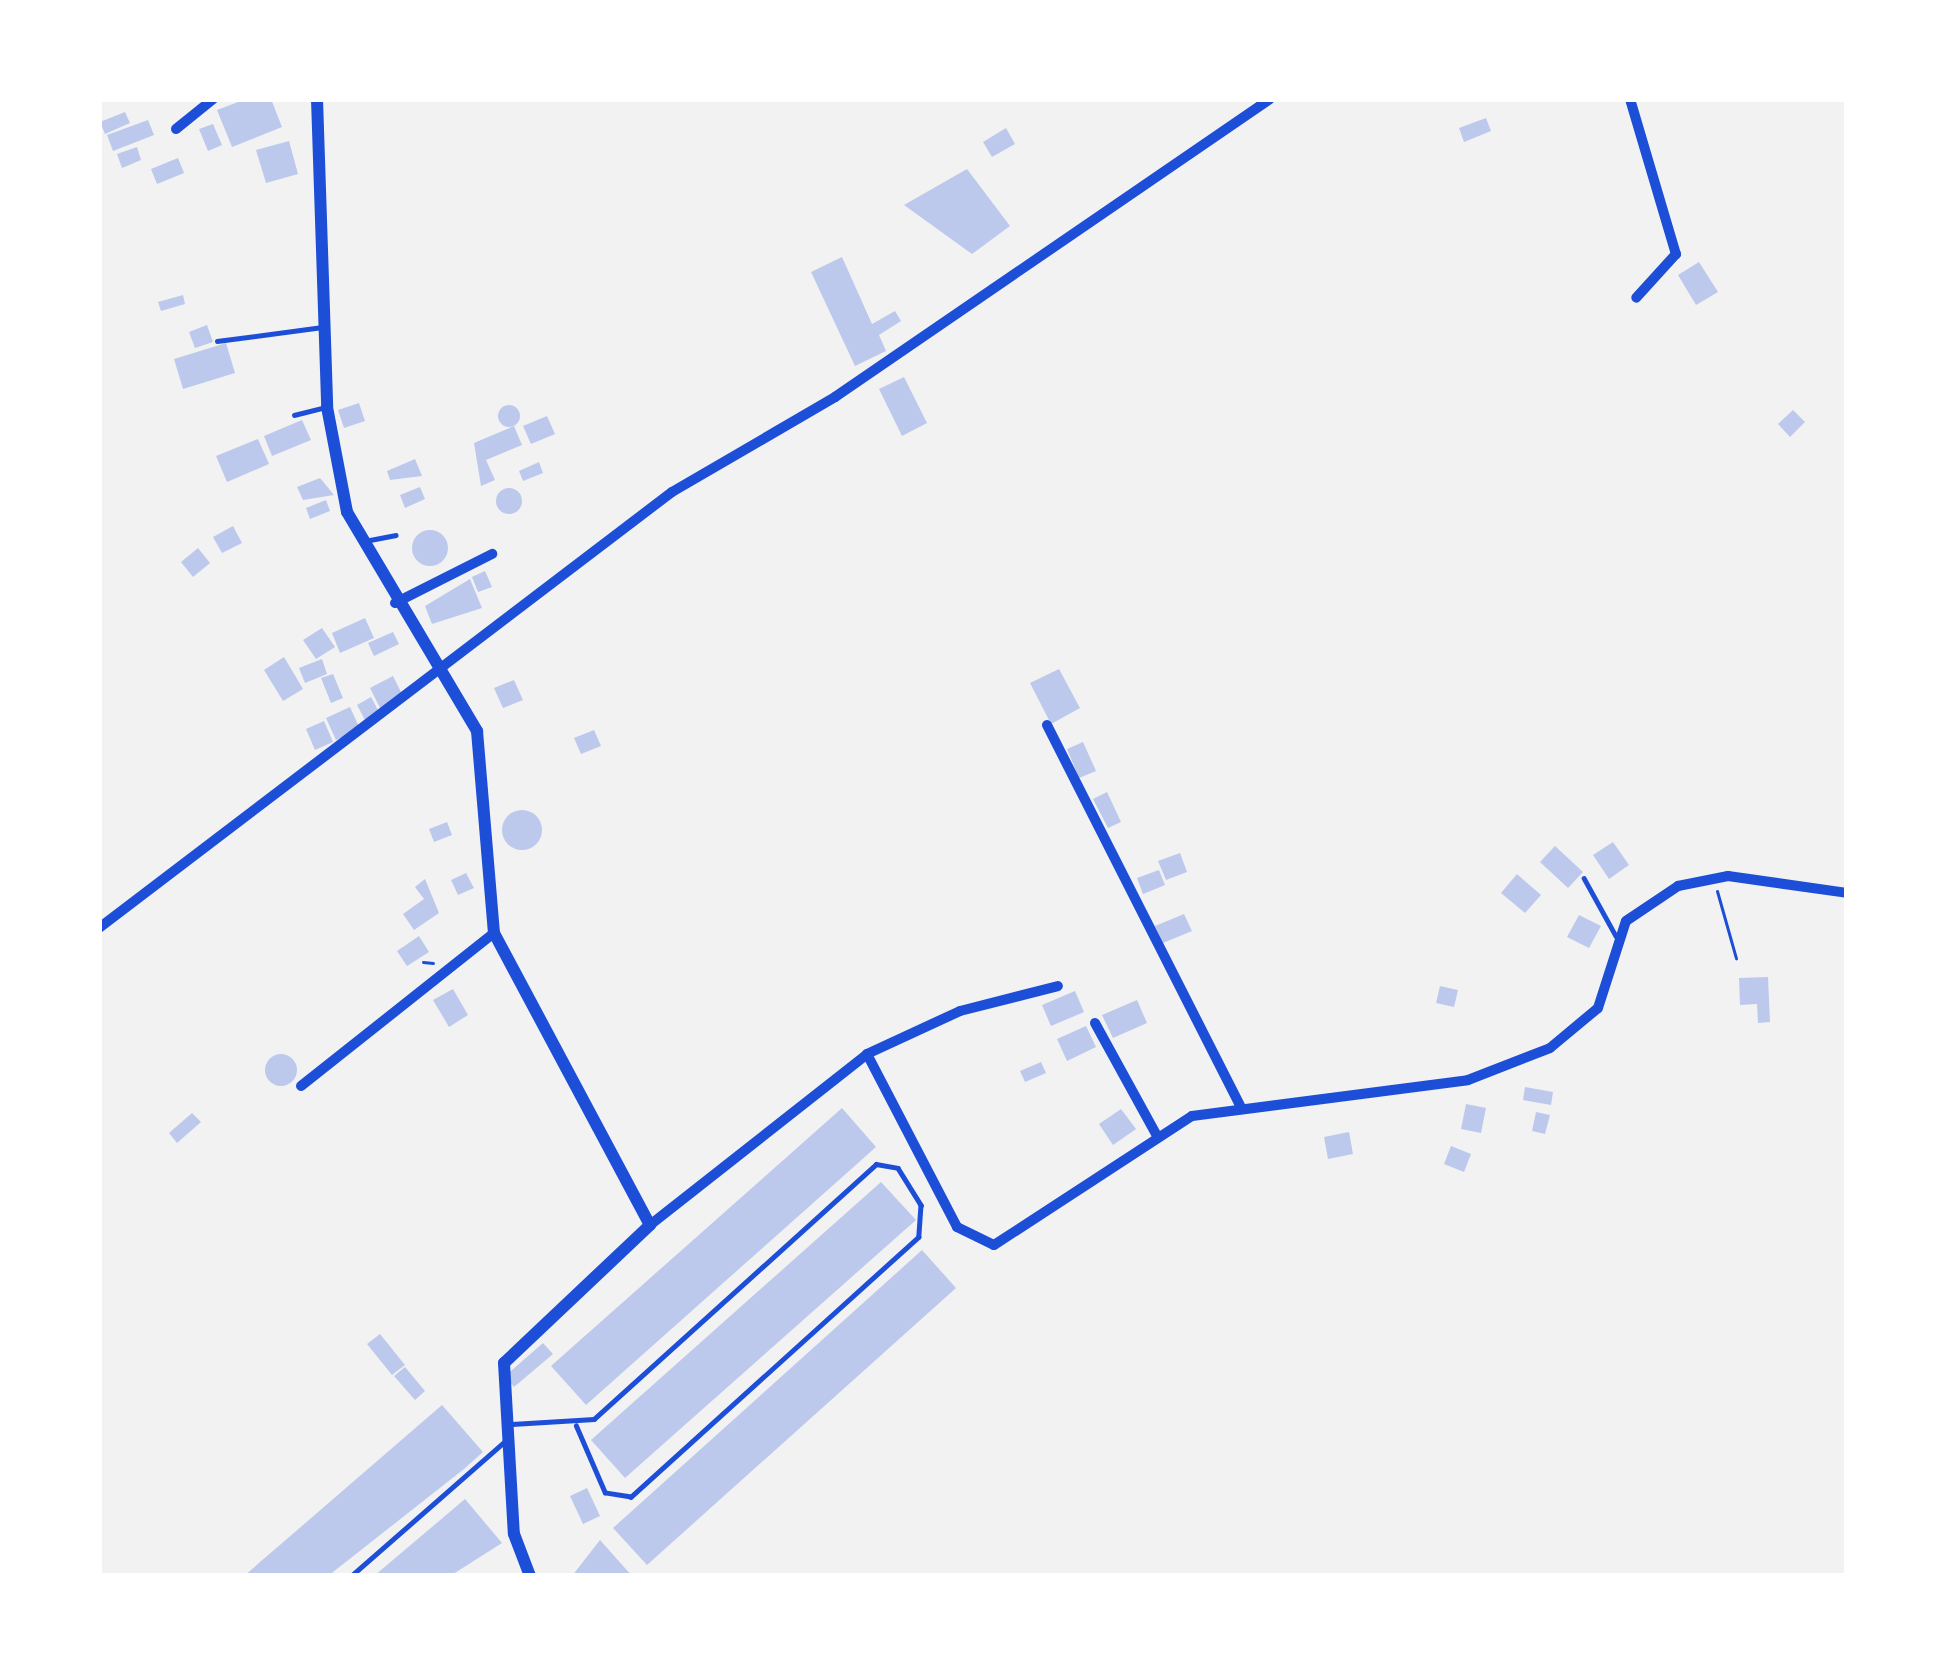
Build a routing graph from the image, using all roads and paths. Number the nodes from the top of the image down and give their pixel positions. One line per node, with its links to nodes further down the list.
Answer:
1 (213, 99): 5 (street)
2 (317, 99): 7 (street)
3 (1270, 99): 15 (street)
4 (1630, 99): 6 (street)
5 (176, 129)
6 (1636, 298)
7 (324, 327): 8 (lane); 9 (street)
8 (217, 341)
9 (327, 407): 10 (lane); 12 (street)
10 (294, 415)
11 (396, 535): 12 (lane)
12 (358, 542): 14 (street)
13 (492, 554): 14 (street)
14 (395, 603): 15 (street)
15 (446, 670): 20 (street); 21 (street)
16 (1047, 725): 28 (street)
17 (1585, 878): 22 (lane)
18 (1703, 878): 19 (street); 22 (street); 23 (path)
19 (1847, 893)
20 (99, 928)
21 (494, 932): 27 (street); 30 (street)
22 (1620, 940): 28 (street)
23 (1736, 958)
24 (1058, 986): 26 (street)
25 (1095, 1023): 29 (street)
26 (867, 1054): 29 (street); 30 (street)
27 (301, 1086)
28 (1240, 1106): 29 (street)
29 (1156, 1134)
30 (650, 1225): 32 (street)
31 (576, 1426): 31 (lane); 32 (lane)
32 (507, 1431): 33 (lane); 34 (street)
33 (351, 1576)
34 (530, 1576)

